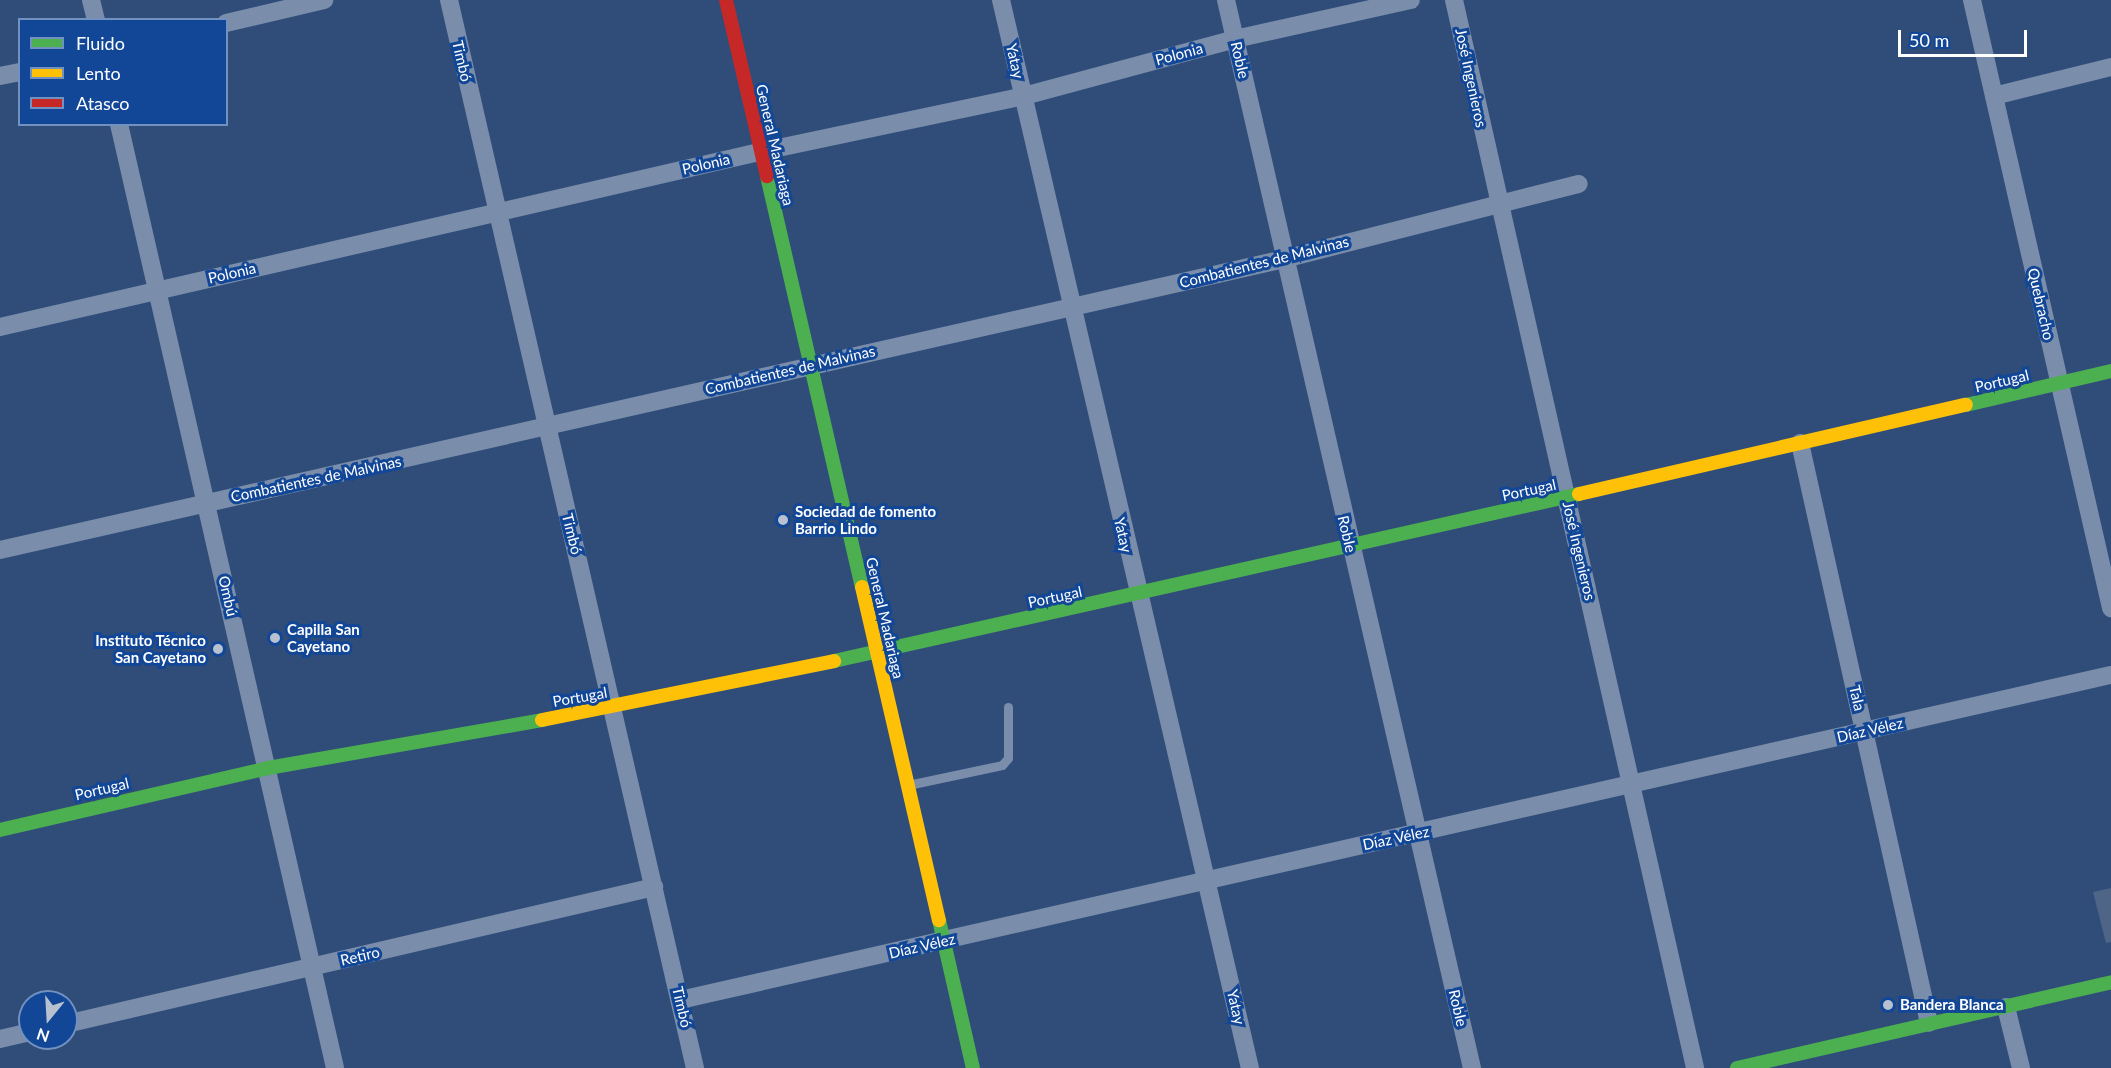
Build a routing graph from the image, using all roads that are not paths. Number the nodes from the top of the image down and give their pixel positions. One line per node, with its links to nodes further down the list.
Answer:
1 (91, 0): 10 (street)
2 (324, 0): 11 (street)
3 (449, 0): 22 (street, Timbó)
4 (726, 0): 19 (street, General Madariaga)
5 (1001, 0): 16 (street, Yatay)
6 (1226, 0): 12 (street, Roble)
7 (1412, 0): 12 (street, Polonia)
8 (1454, 0): 21 (street, José Ingenieros)
9 (1972, 0): 17 (street, Quebracho)
10 (96, 18)
11 (228, 23)
12 (1235, 39): 16 (street, Polonia); 23 (street, Roble)
13 (2111, 67): 17 (street)
14 (18, 72): 15 (street)
15 (0, 76)
16 (1024, 96): 19 (street, Polonia); 25 (street, Yatay)
17 (1994, 96): 29 (street, Quebracho)
18 (119, 126): 24 (street, Ombú)
19 (759, 152): 22 (street, Polonia); 27 (street, General Madariaga)
20 (1579, 184): 21 (street, Combatientes de Malvinas)
21 (1498, 203): 23 (street, Combatientes de Malvinas); 32 (street, José Ingenieros)
22 (497, 213): 24 (street, Polonia); 30 (street, Timbó)
23 (1284, 259): 25 (street, Combatientes de Malvinas); 34 (street, Roble)
24 (156, 291): 26 (street, Polonia); 33 (street, Ombú)
25 (1071, 308): 27 (street, Combatientes de Malvinas); 36 (street, Yatay)
26 (0, 327)
27 (808, 365): 30 (street, Combatientes de Malvinas); 38 (street, General Madariaga)
28 (2111, 371): 29 (street, Portugal)
29 (2059, 385): 31 (street, Portugal); 37 (street, Quebracho)
30 (546, 428): 33 (street, Combatientes de Malvinas); 41 (street, Timbó)
31 (1800, 443): 32 (street, Portugal); 42 (street, Tala)
32 (1568, 499): 34 (street, Portugal); 45 (street, José Ingenieros)
33 (207, 503): 35 (street, Combatientes de Malvinas); 43 (street, Ombú)
34 (1349, 546): 36 (street, Portugal); 47 (street, Roble)
35 (0, 550)
36 (1138, 596): 38 (street, Portugal); 48 (street, Yatay)
37 (2111, 608)
38 (876, 651): 41 (street, Portugal); 44 (street, General Madariaga)
39 (2111, 675): 42 (street, Díaz Vélez)
40 (1008, 707): 44 (lane)
41 (614, 708): 43 (street, Portugal); 49 (street, Timbó)
42 (1865, 731): 45 (street, Díaz Vélez); 56 (street, Tala)
43 (268, 768): 46 (street, Portugal); 51 (street, Ombú)
44 (907, 785): 50 (street, General Madariaga)
45 (1631, 785): 47 (street, Díaz Vélez); 64 (street, José Ingenieros)
46 (0, 830)
47 (1419, 833): 48 (street, Díaz Vélez); 63 (street, Roble)
48 (1207, 879): 50 (street, Díaz Vélez); 62 (street, Yatay)
49 (654, 887): 51 (street, Retiro); 53 (street, Timbó)
50 (943, 942): 53 (street, Díaz Vélez); 61 (street, General Madariaga)
51 (312, 967): 55 (street, Retiro); 59 (street, Ombú)
52 (2111, 982): 54 (street)
53 (680, 1000): 60 (street, Timbó)
54 (2006, 1007): 56 (street); 66 (street)
55 (78, 1021)
56 (1929, 1023): 65 (street)
57 (18, 1035): 58 (street)
58 (0, 1039)
59 (335, 1068)
60 (695, 1068)
61 (972, 1068)
62 (1250, 1068)
63 (1472, 1068)
64 (1695, 1068)
65 (1737, 1068)
66 (2021, 1068)

